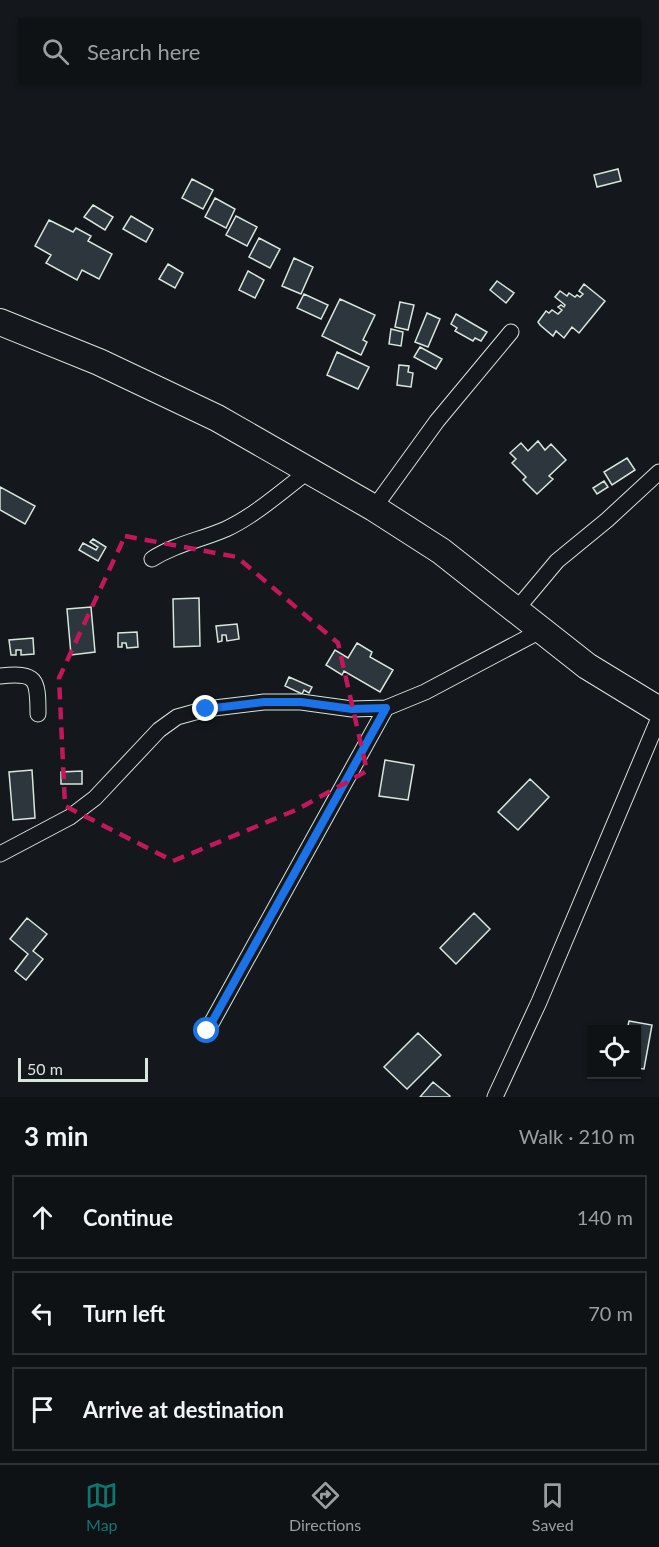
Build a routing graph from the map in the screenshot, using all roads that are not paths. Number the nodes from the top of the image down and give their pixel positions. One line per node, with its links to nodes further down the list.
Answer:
1 (0, 322): 3 (highway)
2 (511, 332): 5 (street)
3 (310, 470): 5 (highway); 6 (street)
4 (659, 472): 7 (street)
5 (374, 508): 7 (highway)
6 (152, 559)
7 (516, 610): 8 (highway)
8 (542, 630): 10 (street); 11 (highway)
9 (0, 676): 12 (street)
10 (386, 708): 14 (street); 15 (street)
11 (659, 710)
12 (38, 714)
13 (659, 718): 16 (street)
14 (0, 854)
15 (207, 1031)
16 (495, 1097)

